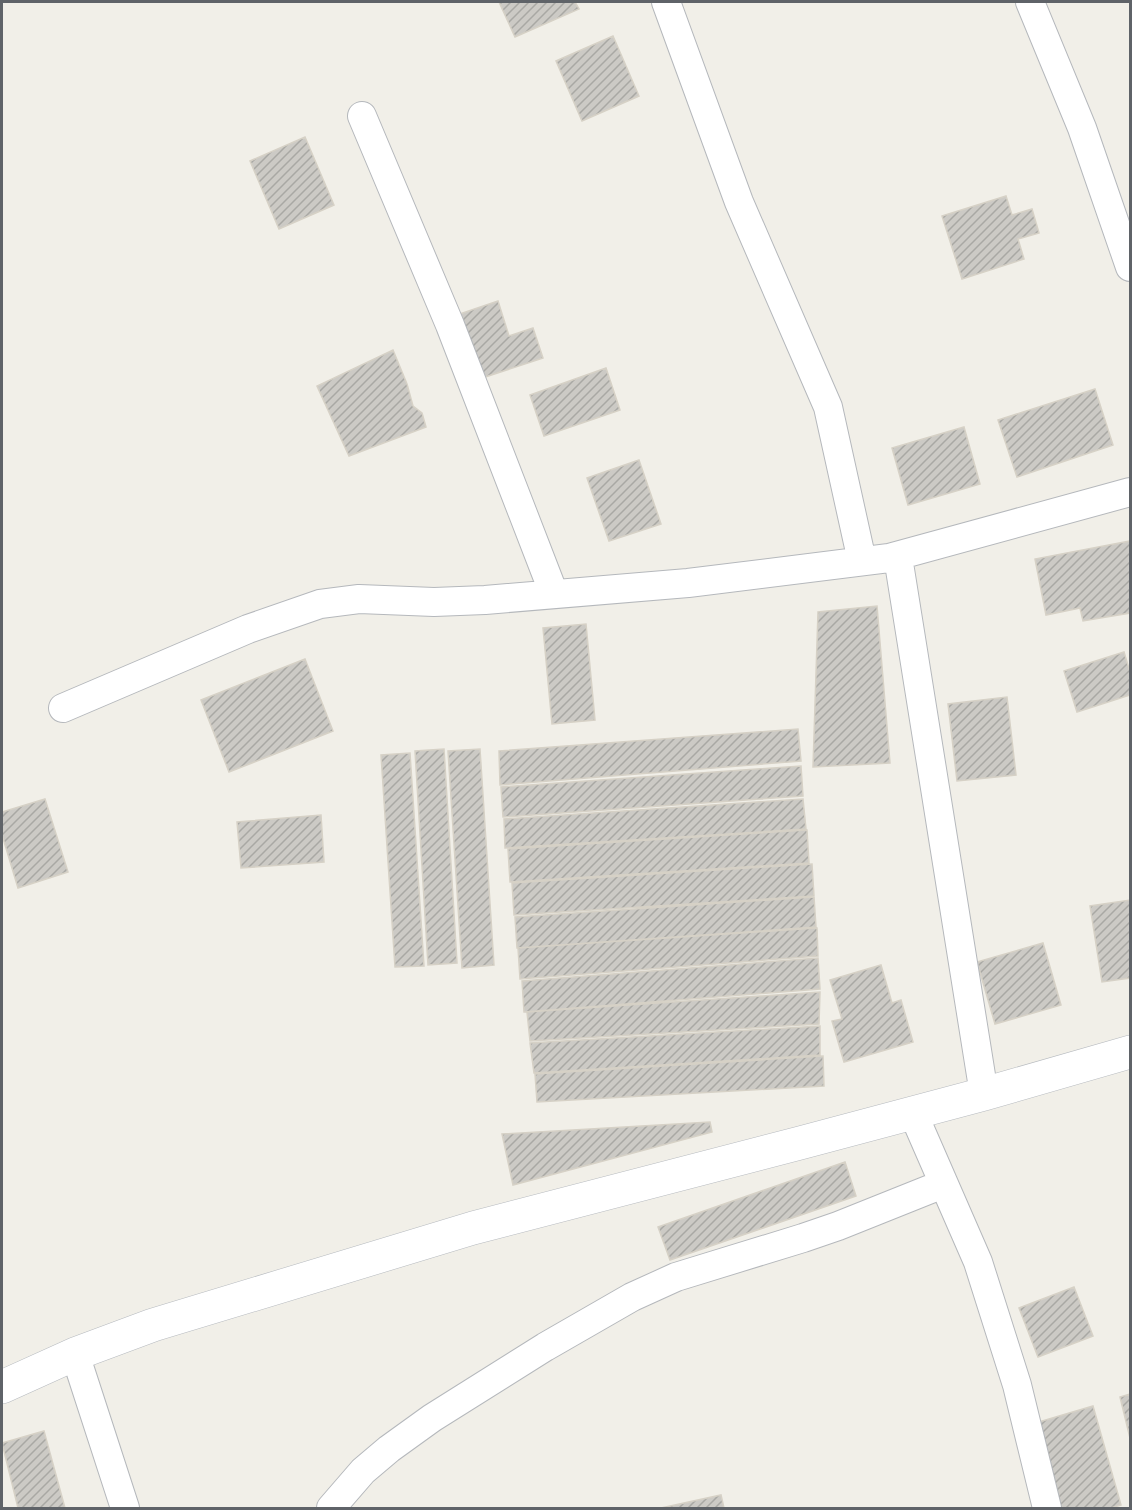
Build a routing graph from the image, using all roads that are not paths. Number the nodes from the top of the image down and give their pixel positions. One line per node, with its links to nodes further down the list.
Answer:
1 (666, 2): 7 (street)
2 (1030, 2): 4 (street)
3 (362, 117): 8 (street)
4 (1131, 267)
5 (1131, 492): 6 (street)
6 (898, 557): 7 (street); 11 (street)
7 (862, 561): 8 (street)
8 (554, 594): 9 (street)
9 (63, 708)
10 (1131, 1052): 11 (main road)
11 (984, 1094): 12 (main road)
12 (913, 1113): 13 (street); 14 (main road)
13 (943, 1184): 17 (street); 18 (street)
14 (75, 1354): 15 (main road); 16 (street)
15 (2, 1387)
16 (125, 1509)
17 (331, 1509)
18 (1047, 1509)

